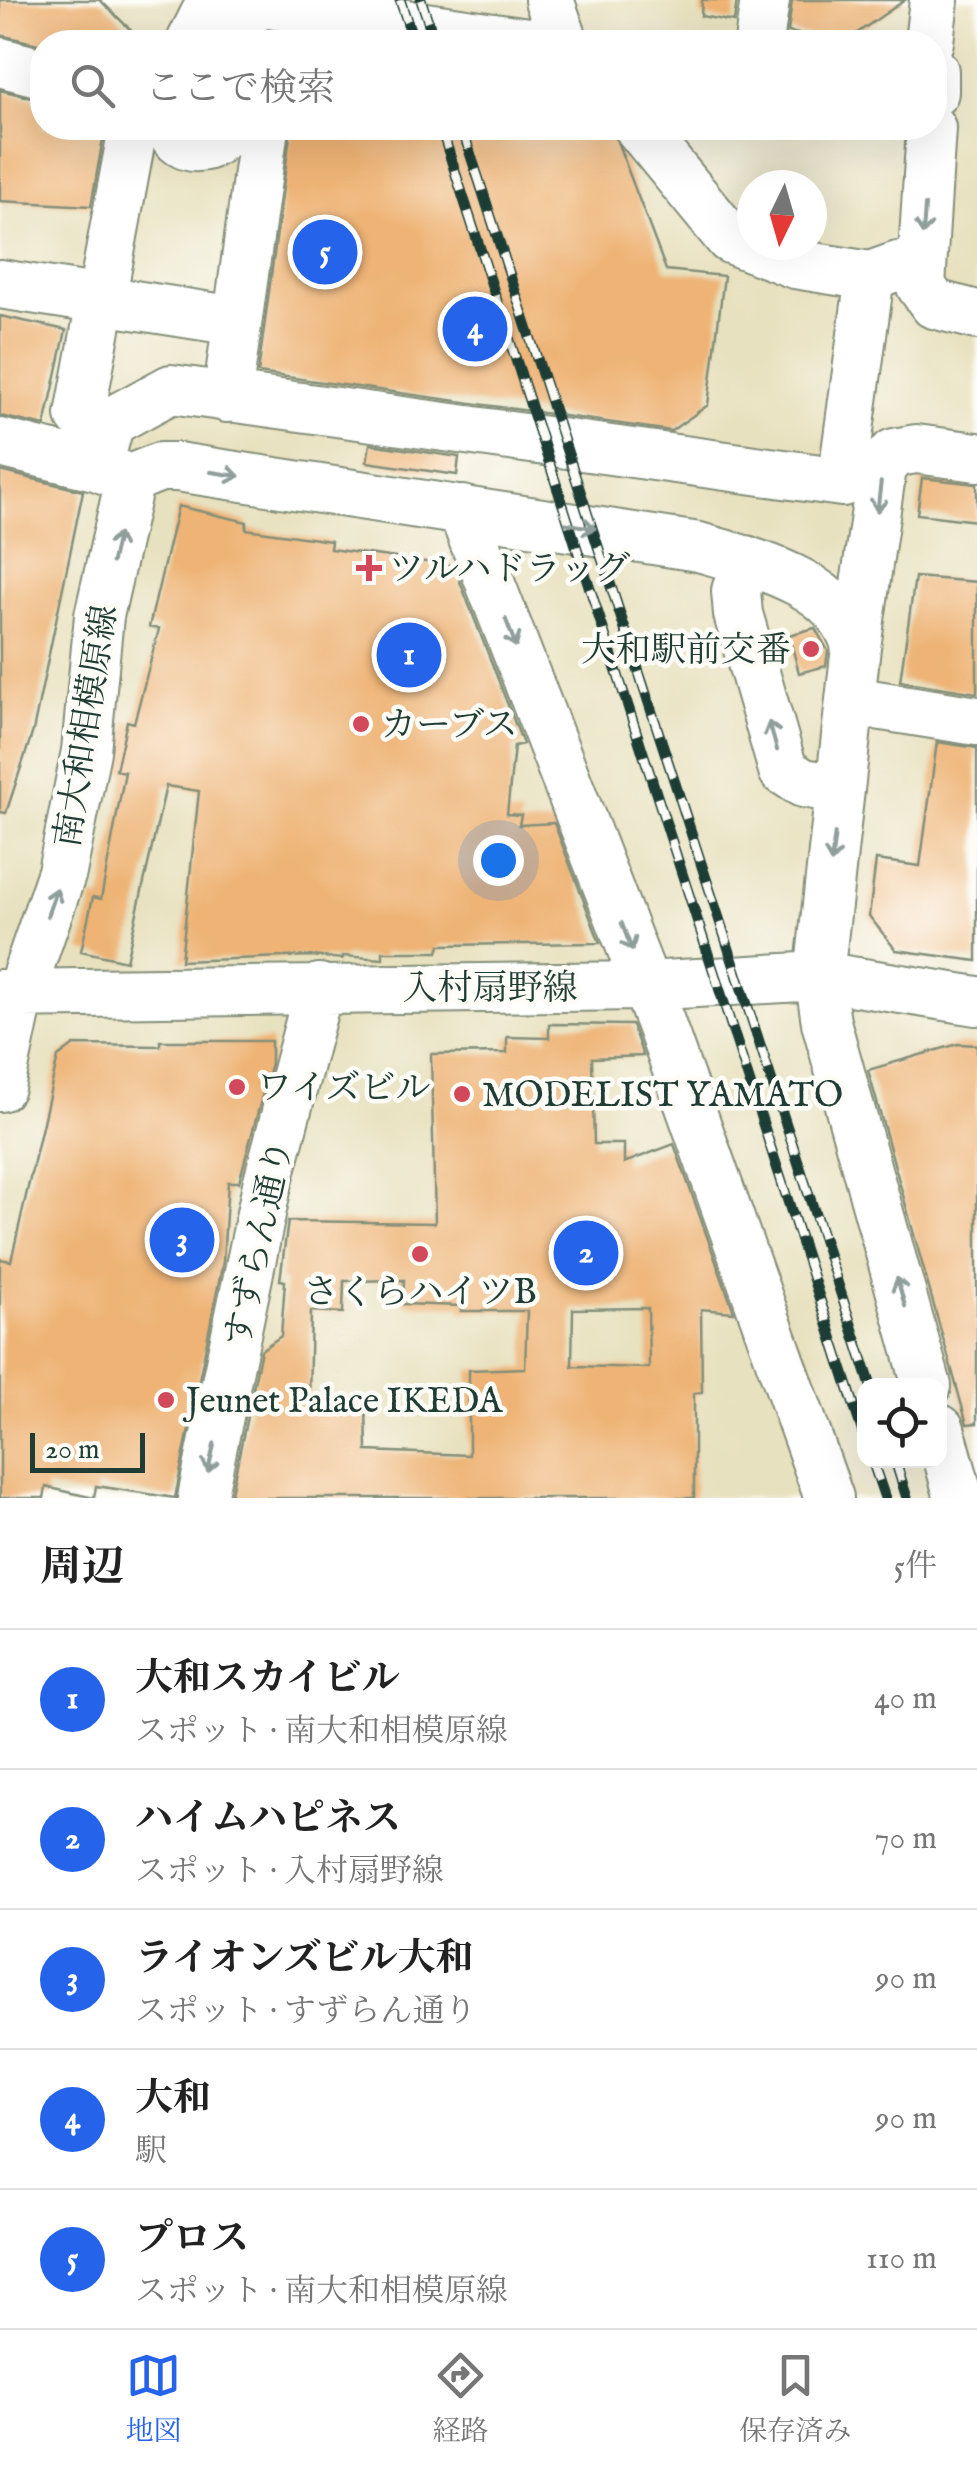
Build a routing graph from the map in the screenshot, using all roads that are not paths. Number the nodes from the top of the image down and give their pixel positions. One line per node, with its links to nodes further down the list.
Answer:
1 (212, 0): 6 (street)
2 (548, 0): 8 (street)
3 (765, 0): 9 (street)
4 (934, 0): 10 (street)
5 (249, 25): 7 (street)
6 (197, 30)
7 (331, 30)
8 (559, 30)
9 (761, 30)
10 (930, 30)
11 (0, 62): 12 (street)
12 (30, 69)
13 (131, 140): 20 (street)
14 (178, 140): 15 (street)
15 (220, 140)
16 (262, 140): 22 (street)
17 (649, 140): 24 (street)
18 (930, 140): 21 (street, one-way to 21)
19 (0, 284): 20 (street)
20 (98, 298): 22 (street); 26 (street)
21 (977, 315)
22 (236, 322): 23 (street)
23 (227, 398): 24 (street); 26 (street)
24 (525, 439): 28 (street)
25 (0, 444): 26 (street)
26 (114, 451): 29 (street, one-way to 29); 38 (street, 南大和相模原線, one-way to 26)
27 (977, 457): 31 (street, one-way to 31)
28 (545, 494)
29 (462, 510): 30 (street, one-way to 30); 36 (street, one-way to 36)
30 (746, 560): 31 (street); 34 (street, one-way to 30)
31 (856, 647): 32 (street)
32 (851, 700): 33 (street); 34 (street)
33 (977, 721)
34 (840, 790): 35 (street, one-way to 35)
35 (819, 976): 36 (street, 入村扇野線); 39 (street, 入村扇野線); 41 (street, one-way to 35)
36 (645, 986): 37 (street, 入村扇野線); 44 (street)
37 (319, 988): 38 (street, 入村扇野線); 43 (street, すずらん通り, one-way to 43)
38 (10, 994): 40 (street, 南大和相模原線)
39 (977, 1001)
40 (0, 1087)
41 (925, 1378)
42 (947, 1456): 45 (street)
43 (202, 1498)
44 (829, 1498)
45 (958, 1498)

